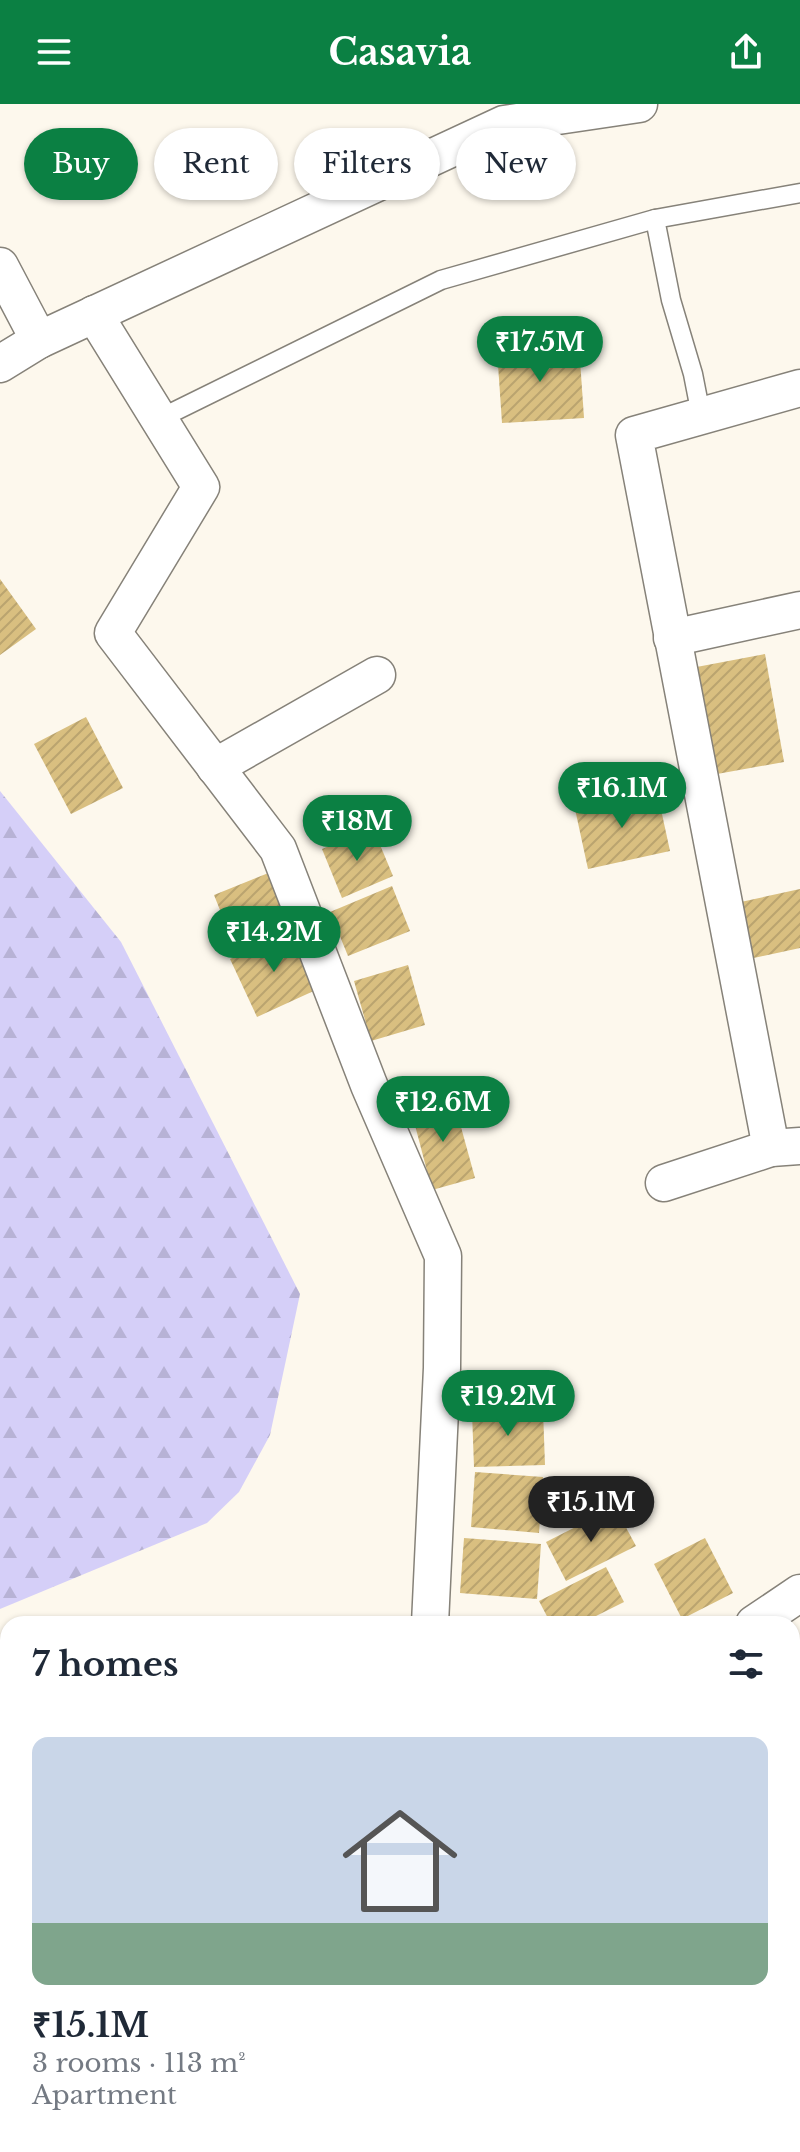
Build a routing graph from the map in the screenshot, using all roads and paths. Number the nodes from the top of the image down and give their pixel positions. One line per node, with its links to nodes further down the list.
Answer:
1 (639, 104): 5 (street)
2 (800, 193): 3 (lane)
3 (655, 219): 9 (lane); 10 (lane)
4 (0, 266): 6 (street)
5 (94, 314): 6 (street); 10 (street)
6 (39, 340): 7 (street)
7 (0, 364)
8 (800, 388): 9 (street)
9 (701, 415): 12 (street)
10 (159, 419): 14 (street)
11 (797, 621): 12 (street)
12 (672, 638): 15 (street)
13 (377, 675): 14 (street)
14 (215, 767): 18 (street)
15 (785, 1147): 16 (street)
16 (664, 1183)
17 (800, 1593): 19 (street)
18 (430, 1616)
19 (766, 1616)

